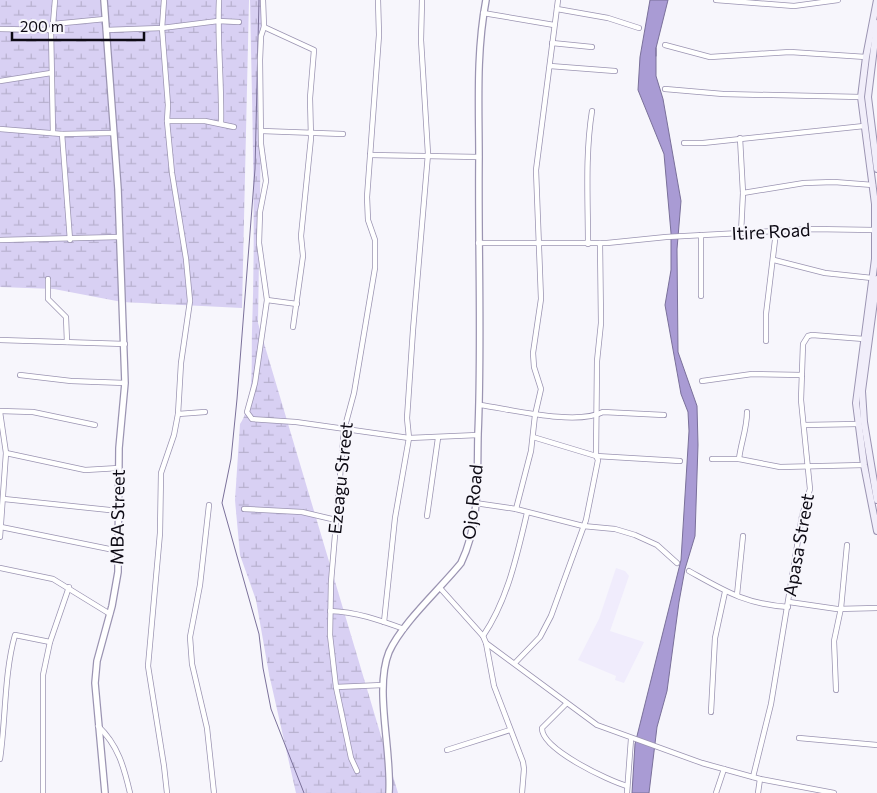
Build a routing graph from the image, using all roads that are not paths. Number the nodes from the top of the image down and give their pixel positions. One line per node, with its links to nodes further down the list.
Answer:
1 (55, 0): 19 (street)
2 (104, 0): 15 (street, MBA Street)
3 (164, 0): 22 (street)
4 (219, 0): 16 (street)
5 (263, 0): 21 (street)
6 (378, 0): 52 (street, Ezeagu Street)
7 (422, 0): 51 (street)
8 (486, 0): 14 (street, Ojo Road)
9 (558, 0): 13 (street)
10 (716, 0): 11 (street)
11 (838, 0)
12 (877, 0): 30 (main road)
13 (557, 9): 20 (street); 23 (street)
14 (483, 13): 20 (street); 53 (street, Ojo Road)
15 (105, 19): 19 (street); 26 (street, MBA Street)
16 (218, 21): 17 (street); 22 (street); 39 (street)
17 (239, 22)
18 (877, 23): 40 (main road)
19 (54, 24): 25 (street)
20 (554, 25): 27 (street)
21 (264, 27): 43 (street); 44 (street)
22 (162, 28): 26 (street); 38 (street)
23 (639, 28)
24 (0, 29): 25 (street)
25 (51, 30): 33 (street)
26 (106, 30): 46 (street, MBA Street)
27 (552, 43): 29 (street); 31 (street)
28 (665, 45): 30 (street)
29 (592, 47)
30 (866, 57): 36 (main road)
31 (550, 66): 32 (street); 65 (street)
32 (615, 71)
33 (51, 73): 34 (street); 45 (street)
34 (0, 81)
35 (665, 89): 36 (street)
36 (862, 97): 40 (main road)
37 (592, 111): 66 (street)
38 (167, 121): 39 (street); 88 (street)
39 (221, 124): 41 (street)
40 (871, 126): 49 (street); 54 (main road); 55 (main road)
41 (234, 127)
42 (0, 129): 45 (street)
43 (262, 131): 44 (street); 72 (street)
44 (311, 132): 48 (street); 73 (street)
45 (53, 133): 47 (street)
46 (113, 133): 47 (street); 61 (street, MBA Street)
47 (62, 134): 63 (street)
48 (343, 134)
49 (740, 138): 50 (street); 56 (street)
50 (684, 143)
51 (428, 154): 52 (street); 53 (street); 98 (street)
52 (370, 155): 95 (street, Ezeagu Street)
53 (479, 157): 64 (street, Ojo Road)
54 (877, 169)
55 (873, 184): 56 (street); 57 (main road)
56 (742, 193): 59 (street)
57 (876, 230): 58 (street, Itire Road); 70 (main road)
58 (776, 232): 59 (street, Itire Road); 68 (street)
59 (741, 233): 60 (street, Itire Road)
60 (700, 236): 67 (street, Itire Road); 71 (street)
61 (119, 237): 63 (street); 79 (street, MBA Street)
62 (0, 240): 63 (street)
63 (70, 240)
64 (478, 243): 65 (street, Itire Road); 84 (street, Ojo Road)
65 (540, 244): 66 (street, Itire Road); 89 (street)
66 (588, 244): 67 (street, Itire Road)
67 (600, 244): 90 (street)
68 (774, 260): 70 (street); 77 (street)
69 (48, 279): 78 (street)
70 (874, 279): 75 (main road)
71 (701, 296)
72 (267, 300): 73 (street); 95 (street)
73 (297, 304): 74 (street)
74 (293, 327)
75 (870, 339): 80 (street, Apasa Street); 93 (main road); 110 (main road)
76 (0, 340): 78 (street)
77 (766, 341)
78 (67, 342): 79 (street)
79 (125, 344): 83 (street, MBA Street)
80 (802, 374): 82 (street); 94 (street, Apasa Street)
81 (20, 375): 83 (street)
82 (702, 381)
83 (125, 383): 107 (street, MBA Street)
84 (480, 405): 89 (street); 96 (street, Ojo Road)
85 (0, 412): 92 (street); 100 (street)
86 (205, 412): 88 (street)
87 (747, 412): 103 (street)
88 (178, 414): 164 (street)
89 (535, 415): 90 (street); 97 (street)
90 (597, 415): 91 (street); 101 (street)
91 (664, 415)
92 (95, 424)
93 (858, 424): 94 (street); 105 (main road)
94 (804, 425): 106 (street, Apasa Street)
95 (344, 430): 98 (street); 118 (street, Ezeagu Street)
96 (478, 435): 99 (street); 111 (street, Ojo Road)
97 (533, 437): 101 (street); 114 (street)
98 (409, 438): 99 (street); 138 (street)
99 (438, 438): 117 (street)
100 (6, 453): 107 (street); 108 (street)
101 (596, 456): 104 (street); 119 (street)
102 (712, 459): 103 (street)
103 (739, 459): 106 (street)
104 (680, 461)
105 (864, 465): 106 (street); 121 (main road)
106 (809, 467): 133 (street, Apasa Street)
107 (119, 468): 115 (street, MBA Street)
108 (3, 478): 109 (street)
109 (4, 499): 115 (street); 120 (street)
110 (877, 500)
111 (475, 503): 114 (street); 130 (street, Ojo Road)
112 (209, 505): 165 (street)
113 (244, 509): 118 (street)
114 (516, 509): 116 (street)
115 (119, 511): 125 (street, MBA Street)
116 (527, 513): 119 (street); 140 (street)
117 (427, 516)
118 (336, 520): 136 (street, Ezeagu Street)
119 (583, 526): 126 (street); 143 (street)
120 (1, 527): 123 (street); 125 (street)
121 (877, 531)
122 (743, 536): 132 (street)
123 (0, 537)
124 (847, 545): 134 (street)
125 (119, 551): 137 (street, MBA Street)
126 (677, 562)
127 (0, 568): 129 (street)
128 (688, 571): 131 (street)
129 (69, 587): 137 (street); 141 (street)
130 (440, 588): 139 (street, Ojo Road); 140 (street)
131 (725, 592): 132 (street); 148 (street)
132 (737, 595): 133 (street)
133 (788, 605): 134 (street); 158 (street, Apasa Street)
134 (841, 608): 135 (street); 146 (street)
135 (877, 608)
136 (330, 611): 138 (street); 145 (street, Ezeagu Street)
137 (110, 614): 149 (street, MBA Street)
138 (384, 622): 139 (street)
139 (404, 629): 144 (street, Ojo Road)
140 (482, 636): 142 (street)
141 (50, 642): 155 (street); 161 (street)
142 (486, 643): 143 (street); 150 (street)
143 (515, 663): 147 (street)
144 (383, 685): 145 (street); 166 (street, Ojo Road)
145 (336, 688): 157 (street, Ezeagu Street)
146 (836, 690)
147 (566, 704): 152 (street); 160 (street)
148 (711, 712)
149 (98, 726): 162 (street, MBA Street); 163 (street)
150 (510, 730): 154 (street); 167 (street)
151 (799, 738): 153 (street)
152 (632, 739): 156 (street); 160 (street)
153 (877, 745)
154 (447, 750)
155 (0, 759)
156 (724, 769): 158 (street); 169 (street)
157 (357, 771)
158 (753, 777): 159 (street)
159 (760, 779): 170 (street); 171 (street)
160 (626, 786): 168 (street)
161 (43, 793)
162 (105, 793)
163 (130, 793)
164 (166, 793)
165 (214, 793)
166 (389, 793)
167 (522, 793)
168 (627, 793)
169 (716, 793)
170 (758, 793)
171 (834, 793)

